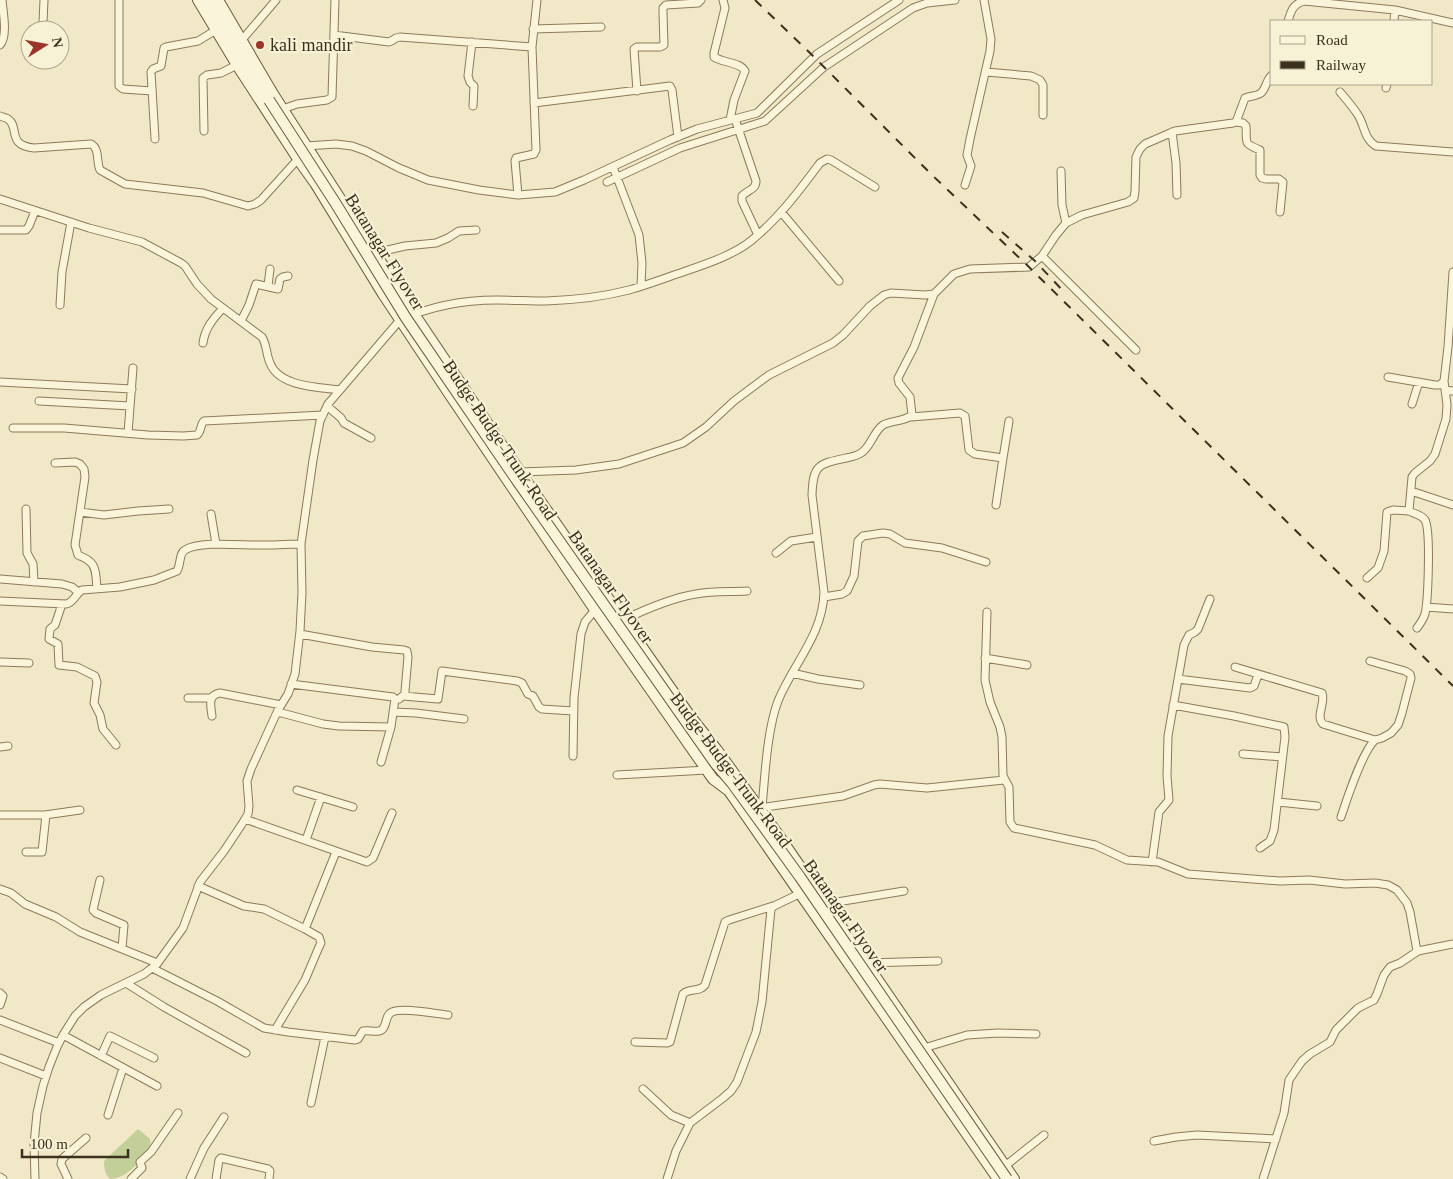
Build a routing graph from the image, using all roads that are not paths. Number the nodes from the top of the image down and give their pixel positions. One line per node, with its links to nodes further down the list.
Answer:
1 (2, 0): 28 (street)
2 (44, 0): 18 (street)
3 (119, 0): 34 (street)
4 (198, 0): 24 (street, Budge Budge Trunk Road)
5 (207, 0): 237 (street, Batanagar Flyover, bridge)
6 (218, 0): 26 (street, Budge Budge Trunk Road)
7 (276, 0): 26 (street)
8 (334, 0): 25 (street)
9 (537, 0): 23 (street)
10 (701, 0): 33 (street)
11 (723, 0): 42 (street)
12 (899, 0): 42 (street)
13 (955, 0): 42 (street)
14 (984, 0): 31 (street)
15 (1299, 1): 16 (street); 19 (street)
16 (1378, 4): 17 (street)
17 (1395, 10): 20 (street); 21 (street)
18 (43, 20)
19 (1288, 20)
20 (1394, 20)
21 (1453, 23)
22 (601, 27): 23 (street)
23 (533, 29): 29 (street)
24 (216, 30): 30 (street, Budge Budge Trunk Road); 34 (street)
25 (334, 35): 27 (street); 38 (street)
26 (241, 41): 38 (street, Budge Budge Trunk Road)
27 (472, 42): 29 (street); 37 (street)
28 (0, 45)
29 (532, 47): 36 (street)
30 (237, 65): 43 (street); 49 (street, Budge Budge Trunk Road)
31 (986, 72): 39 (street); 54 (street)
32 (1270, 77): 41 (street)
33 (637, 90): 36 (street); 45 (street)
34 (152, 91): 46 (street)
35 (1340, 92): 48 (street)
36 (534, 103): 56 (street)
37 (473, 106)
38 (282, 109): 47 (street, Budge Budge Trunk Road)
39 (1043, 115)
40 (0, 116): 49 (street)
41 (1236, 122): 44 (street); 60 (street)
42 (736, 124): 45 (street); 52 (street); 66 (street)
43 (204, 131)
44 (1172, 132): 57 (street); 63 (street)
45 (678, 137): 50 (street)
46 (155, 139)
47 (309, 150): 56 (street); 67 (street, Budge Budge Trunk Road)
48 (1453, 152)
49 (299, 161): 80 (street, Budge Budge Trunk Road)
50 (613, 167): 52 (street); 56 (street)
51 (1060, 171): 63 (street)
52 (618, 176): 53 (street); 74 (street)
53 (607, 182)
54 (966, 185)
55 (875, 187): 61 (street)
56 (518, 195)
57 (1177, 196)
58 (0, 199): 59 (street)
59 (35, 211): 62 (street); 64 (street)
60 (1280, 212)
61 (782, 213): 66 (street); 72 (street)
62 (71, 222): 76 (street); 78 (street)
63 (1066, 223): 68 (street)
64 (0, 230)
65 (476, 230): 67 (street)
66 (758, 235): 74 (street)
67 (375, 254): 79 (street, Budge Budge Trunk Road)
68 (1042, 256): 75 (street); 83 (street)
69 (270, 269): 73 (street)
70 (1453, 272): 77 (street)
71 (288, 276): 73 (street)
72 (839, 281)
73 (268, 286): 81 (street)
74 (641, 286): 79 (street)
75 (934, 294): 97 (street); 104 (street)
76 (60, 305)
77 (1452, 306): 88 (street)
78 (223, 308): 81 (street); 82 (street)
79 (414, 314): 80 (street); 104 (street, Budge Budge Trunk Road)
80 (400, 320): 90 (street); 130 (street, Budge Budge Trunk Road)
81 (241, 321): 90 (street)
82 (203, 343)
83 (1136, 350)
84 (133, 368): 89 (street)
85 (1388, 377): 87 (street)
86 (0, 382): 89 (street)
87 (1419, 382): 88 (street); 93 (street)
88 (1444, 382): 91 (street)
89 (132, 389): 94 (street)
90 (340, 390): 95 (street)
91 (1449, 390): 105 (street)
92 (39, 401): 94 (street)
93 (1412, 404)
94 (130, 406): 100 (street)
95 (327, 406): 96 (street); 101 (street)
96 (323, 415): 100 (street); 115 (street)
97 (910, 417): 102 (street); 113 (street)
98 (1009, 421): 102 (street)
99 (13, 428): 100 (street)
100 (128, 434)
101 (370, 438)
102 (1003, 458): 106 (street)
103 (55, 463): 111 (street)
104 (520, 472): 132 (street, Budge Budge Trunk Road)
105 (1411, 491): 107 (street); 110 (street)
106 (996, 505)
107 (1453, 505)
108 (26, 509): 120 (street)
109 (169, 510): 111 (street)
110 (1409, 511): 118 (street); 128 (street)
111 (80, 512): 121 (street)
112 (211, 514): 114 (street)
113 (817, 537): 116 (street); 124 (street)
114 (216, 544): 115 (street); 121 (street)
115 (301, 544): 134 (street)
116 (776, 553)
117 (986, 562): 124 (street)
118 (1368, 578)
119 (0, 579): 120 (street)
120 (34, 582): 123 (street)
121 (97, 588): 123 (street)
122 (747, 591): 132 (street)
123 (78, 592): 127 (street)
124 (824, 597): 141 (street)
125 (1210, 599): 143 (street)
126 (0, 601): 127 (street)
127 (62, 604): 159 (street)
128 (1426, 607): 129 (street); 133 (street)
129 (1453, 609)
130 (595, 610): 152 (street); 164 (street, Budge Budge Trunk Road)
131 (987, 612): 135 (street)
132 (622, 620): 172 (street, Budge Budge Trunk Road)
133 (1417, 628)
134 (300, 634): 144 (street); 146 (street)
135 (985, 658): 139 (street); 166 (street)
136 (1370, 660): 158 (street)
137 (0, 662): 138 (street)
138 (28, 663)
139 (1027, 665)
140 (1235, 667): 142 (street)
141 (792, 673): 145 (street); 172 (street)
142 (1258, 675): 143 (street); 158 (street)
143 (1178, 679): 151 (street)
144 (291, 684): 149 (street); 150 (street)
145 (860, 685)
146 (403, 696): 149 (street); 152 (street)
147 (188, 698): 148 (street)
148 (211, 698): 150 (street); 155 (street)
149 (396, 701): 154 (street)
150 (282, 704): 153 (street)
151 (1174, 705): 162 (street); 184 (street)
152 (573, 711): 161 (street)
153 (278, 712): 157 (street); 179 (street)
154 (394, 712): 156 (street); 157 (street)
155 (212, 716)
156 (464, 719)
157 (391, 727): 163 (street)
158 (1376, 740): 178 (street)
159 (116, 745)
160 (1243, 754): 162 (street)
161 (573, 756)
162 (1282, 757): 169 (street)
163 (381, 762)
164 (707, 770): 165 (street); 177 (street, Budge Budge Trunk Road)
165 (617, 774)
166 (1004, 780): 172 (street); 184 (street)
167 (297, 790): 168 (street)
168 (321, 797): 170 (street); 180 (street)
169 (1278, 802): 171 (street); 181 (street)
170 (353, 806)
171 (1318, 806)
172 (760, 808): 177 (street); 190 (street, Budge Budge Trunk Road)
173 (80, 810): 176 (street)
174 (0, 814): 176 (street)
175 (392, 814): 183 (street)
176 (46, 815): 182 (street)
177 (747, 816): 189 (street, Budge Budge Trunk Road)
178 (1341, 818)
179 (245, 820): 180 (street); 186 (street)
180 (306, 840): 183 (street)
181 (1260, 848)
182 (26, 852)
183 (336, 852): 192 (street)
184 (1152, 862): 195 (street)
185 (100, 880): 194 (street)
186 (198, 886): 192 (street); 198 (street)
187 (0, 889): 194 (street)
188 (904, 891): 190 (street)
189 (800, 893): 191 (street); 236 (street, Budge Budge Trunk Road)
190 (825, 904): 197 (street, Budge Budge Trunk Road)
191 (774, 906): 208 (street); 223 (street)
192 (305, 929): 204 (street)
193 (1453, 944): 195 (street)
194 (122, 948): 198 (street)
195 (1417, 951): 226 (street)
196 (938, 961): 197 (street)
197 (865, 963): 210 (street, Budge Budge Trunk Road)
198 (155, 966): 199 (street); 204 (street)
199 (126, 983): 206 (street); 211 (street)
200 (0, 993): 201 (street)
201 (0, 1006)
202 (448, 1016): 207 (street)
203 (0, 1020): 209 (street)
204 (275, 1030): 207 (street)
205 (1036, 1034): 210 (street)
206 (63, 1035): 209 (street); 212 (street)
207 (325, 1037): 219 (street)
208 (635, 1042)
209 (59, 1043): 216 (street)
210 (924, 1048): 228 (street, Budge Budge Trunk Road)
211 (246, 1053)
212 (101, 1056): 214 (street); 215 (street)
213 (0, 1058): 216 (street)
214 (154, 1058)
215 (123, 1068): 217 (street); 221 (street)
216 (46, 1076): 229 (street)
217 (157, 1086)
218 (643, 1089): 223 (street)
219 (311, 1103)
220 (178, 1113): 231 (street)
221 (108, 1115)
222 (224, 1117): 232 (street)
223 (690, 1123): 235 (street)
224 (1044, 1135): 228 (street)
225 (86, 1138): 230 (street)
226 (1276, 1139): 227 (street); 239 (street)
227 (1154, 1141)
228 (1005, 1166): 238 (street, Budge Budge Trunk Road)
229 (35, 1179)
230 (68, 1179)
231 (131, 1179)
232 (190, 1179)
233 (216, 1179): 234 (street)
234 (268, 1179)
235 (666, 1179)
236 (998, 1179)
237 (1007, 1179)
238 (1014, 1179)
239 (1262, 1179)

